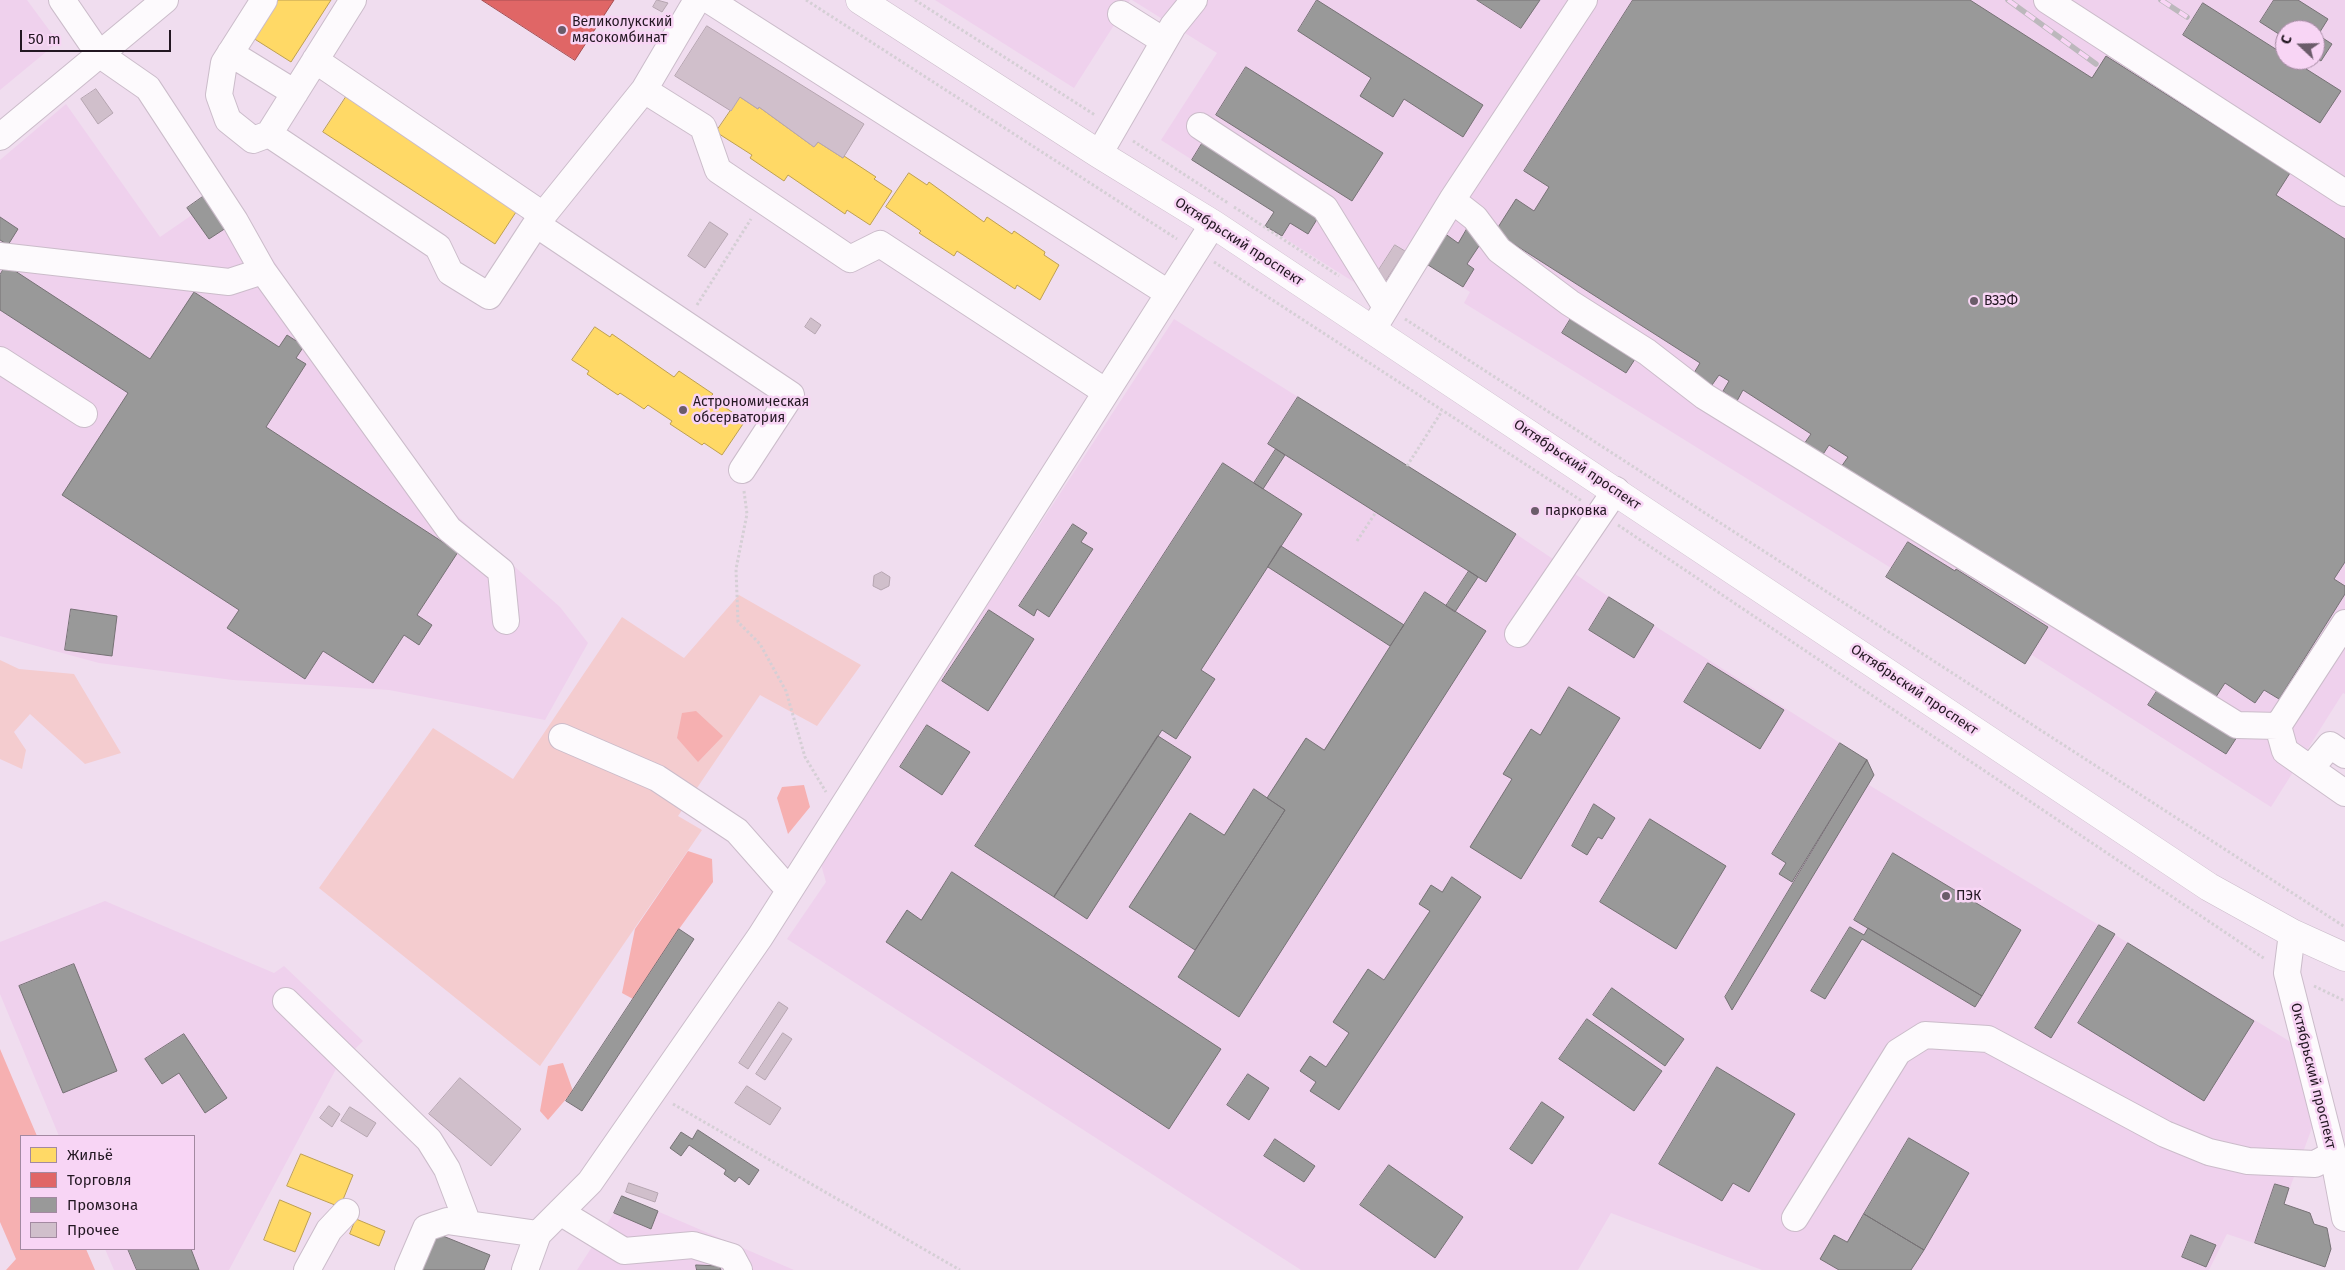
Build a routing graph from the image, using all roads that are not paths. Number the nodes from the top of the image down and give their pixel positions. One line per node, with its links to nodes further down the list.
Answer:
1 (62, 0): 14 (street)
2 (165, 0): 14 (street)
3 (264, 0): 13 (street)
4 (353, 0): 15 (street)
5 (698, 0): 16 (street)
6 (709, 0): 28 (street)
7 (860, 0): 21 (main road, Октябрьский проспект)
8 (1194, 0): 12 (street)
9 (1584, 0): 23 (street)
10 (2047, 0): 22 (street)
11 (1121, 14): 12 (street)
12 (1164, 41): 21 (street)
13 (230, 53): 17 (street); 19 (street)
14 (100, 54): 20 (street); 27 (street)
15 (315, 60): 17 (street); 24 (street)
16 (644, 90): 24 (street); 31 (street)
17 (295, 93): 19 (street)
18 (1200, 126): 29 (street)
19 (269, 134): 24 (street)
20 (0, 137)
21 (1099, 154): 25 (main road, Октябрьский проспект)
22 (2345, 193)
23 (1452, 200): 29 (street); 38 (street)
24 (540, 220): 33 (street)
25 (1213, 224): 28 (street); 29 (main road, Октябрьский проспект)
26 (0, 256): 27 (street)
27 (263, 271): 35 (street)
28 (1168, 293): 31 (street)
29 (1380, 318): 34 (main road, Октябрьский проспект)
30 (0, 360): 32 (street)
31 (1106, 392): 43 (street)
32 (84, 414)
33 (742, 470)
34 (1616, 490): 37 (street); 44 (main road, Октябрьский проспект)
35 (506, 621)
36 (2345, 623): 38 (street)
37 (1518, 634)
38 (2278, 726): 41 (street)
39 (562, 737): 43 (street)
40 (2345, 755): 41 (street)
41 (2311, 768): 42 (street)
42 (2345, 792)
43 (790, 890): 49 (street)
44 (2292, 933): 45 (main road, Октябрьский проспект); 47 (street, Октябрьский проспект)
45 (2345, 957)
46 (286, 1000): 52 (street)
47 (2333, 1154): 50 (street); 51 (street, Октябрьский проспект)
48 (346, 1212): 54 (street)
49 (560, 1212): 53 (street); 57 (street)
50 (1795, 1218)
51 (2345, 1218)
52 (468, 1224): 53 (street); 55 (street)
53 (538, 1234): 56 (street)
54 (307, 1270)
55 (408, 1270)
56 (525, 1270)
57 (739, 1270)

